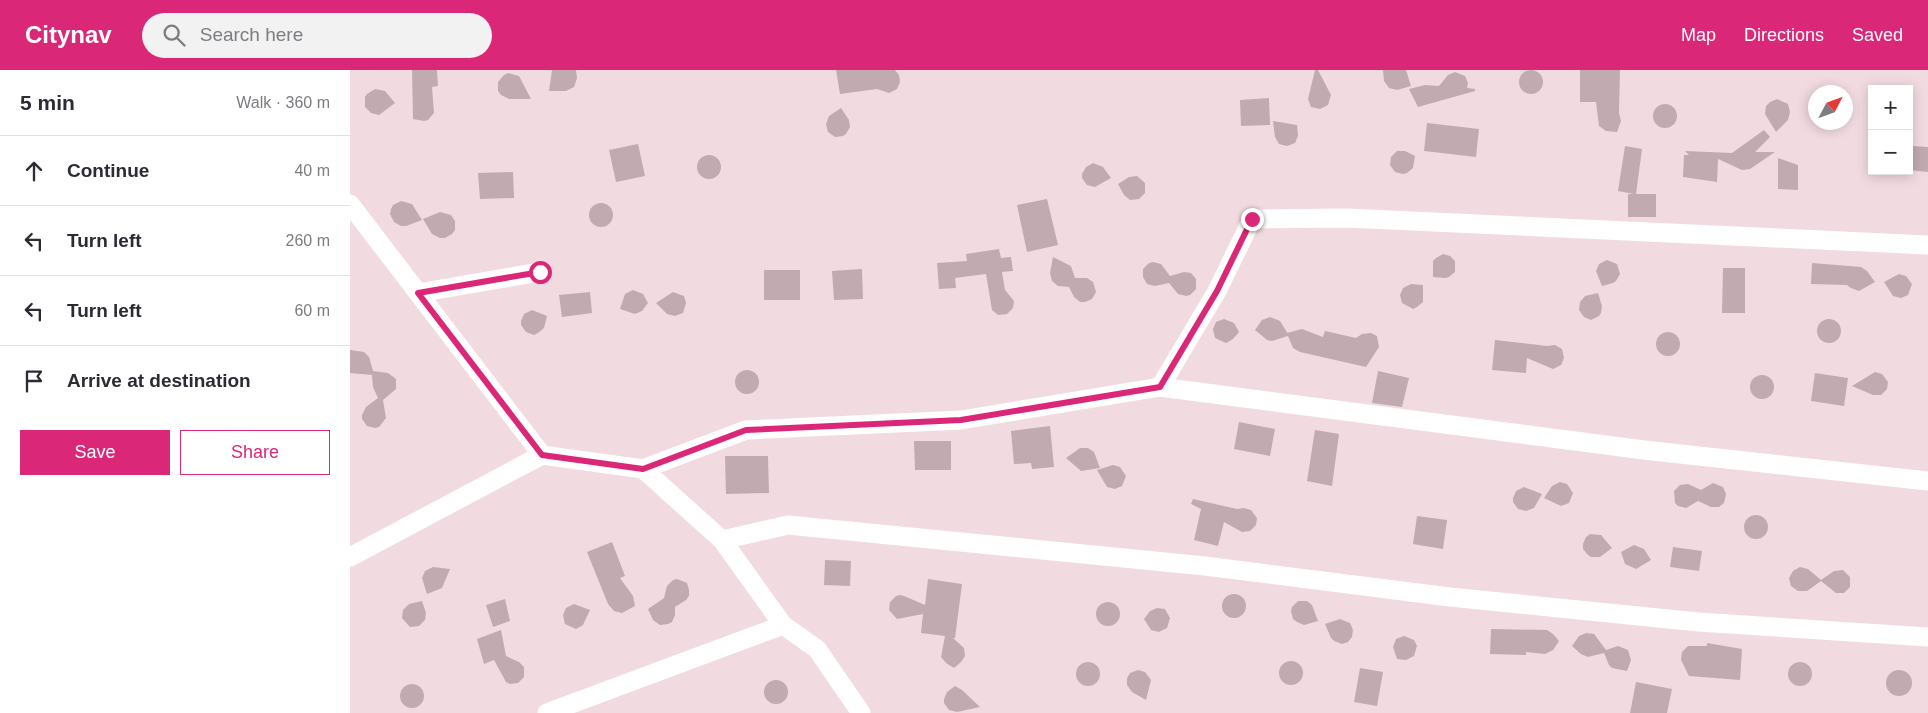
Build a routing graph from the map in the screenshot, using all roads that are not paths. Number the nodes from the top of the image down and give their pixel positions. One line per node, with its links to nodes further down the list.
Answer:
1 (350, 204): 4 (street)
2 (1928, 245): 5 (street)
3 (540, 272): 4 (street)
4 (418, 293): 6 (street)
5 (1160, 387): 7 (street); 8 (street)
6 (542, 455): 7 (street); 10 (street)
7 (643, 469): 9 (street)
8 (1928, 481)
9 (722, 540): 11 (street); 12 (street)
10 (350, 557)
11 (782, 625): 13 (street); 14 (street)
12 (1928, 637)
13 (547, 713)
14 (861, 713)

